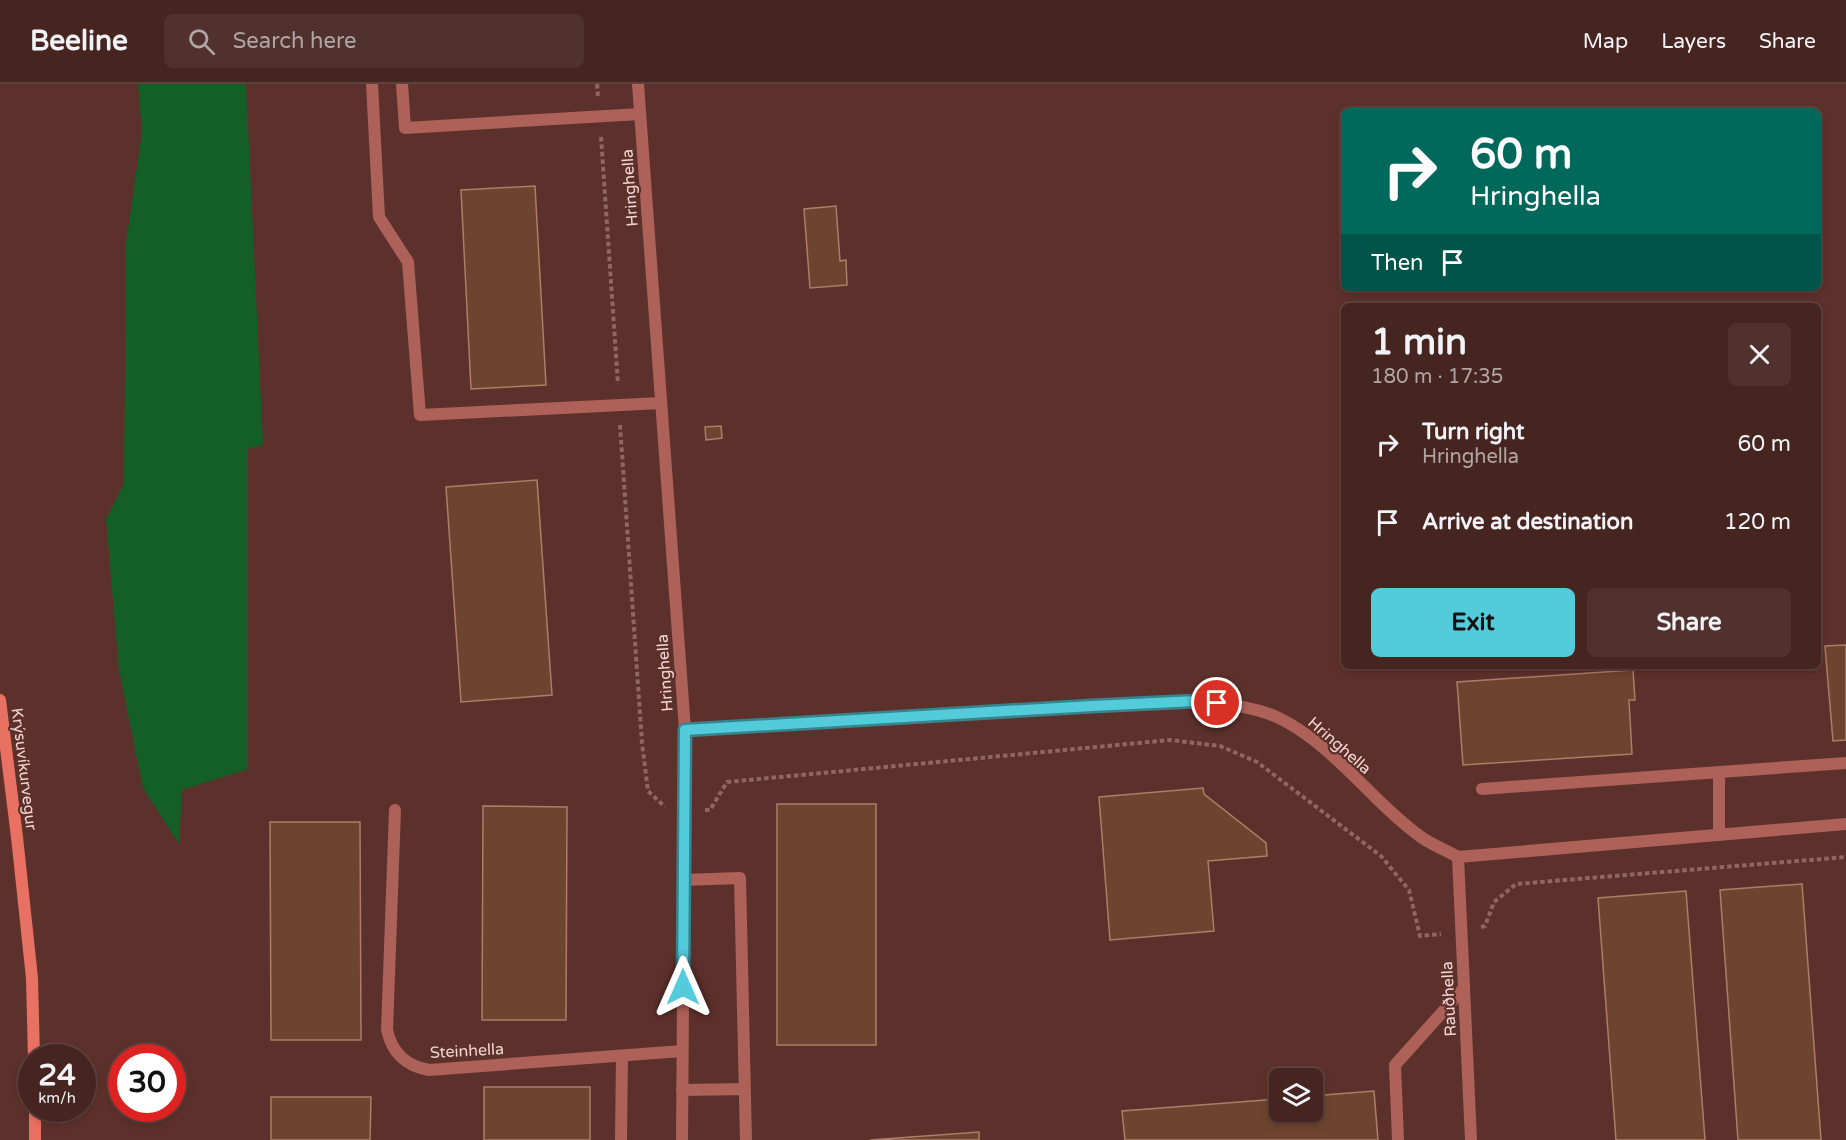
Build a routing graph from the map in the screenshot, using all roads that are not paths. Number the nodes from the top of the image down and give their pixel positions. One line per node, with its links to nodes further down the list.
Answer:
1 (372, 84): 5 (street)
2 (402, 84): 4 (street)
3 (638, 84): 4 (street, Hringhella)
4 (640, 114): 5 (street, Hringhella)
5 (661, 403): 7 (street, Hringhella)
6 (0, 700): 17 (main road, Krýsuvíkurvegur)
7 (685, 730): 14 (street, Hringhella); 15 (street)
8 (1846, 763): 9 (street)
9 (1719, 772): 10 (street); 13 (street)
10 (1482, 789)
11 (395, 810): 19 (street, Steinhella)
12 (1846, 824): 13 (street)
13 (1719, 835): 14 (street)
14 (1458, 856): 16 (street, Rauðhella)
15 (683, 880): 18 (street); 20 (street)
16 (1464, 988): 27 (street); 28 (street, Rauðhella)
17 (34, 1044)
18 (682, 1051): 19 (street, Steinhella); 21 (street)
19 (622, 1056): 24 (street)
20 (745, 1089): 21 (street); 26 (street)
21 (682, 1090): 25 (street)
22 (35, 1122): 23 (main road)
23 (35, 1140)
24 (621, 1140)
25 (682, 1140)
26 (746, 1140)
27 (1398, 1140)
28 (1471, 1140)

